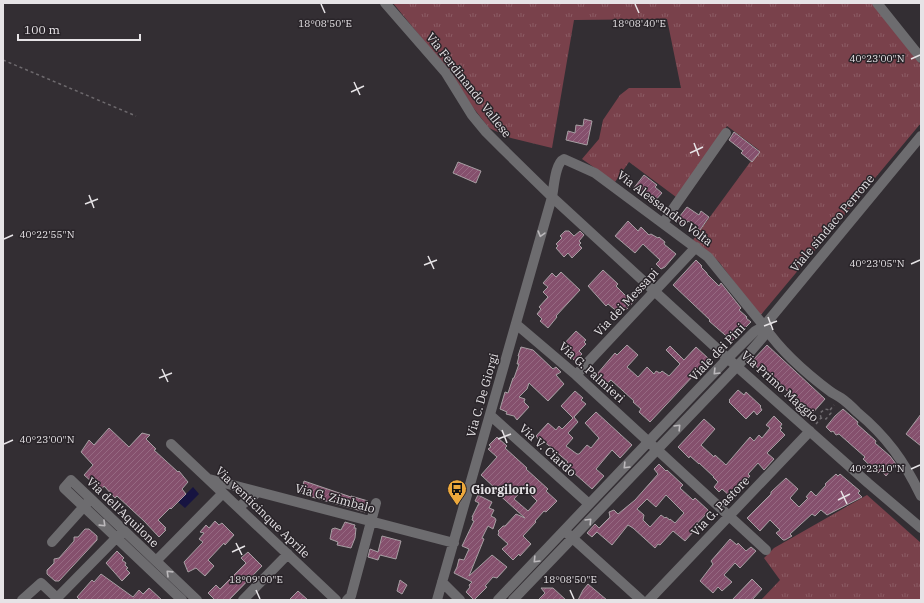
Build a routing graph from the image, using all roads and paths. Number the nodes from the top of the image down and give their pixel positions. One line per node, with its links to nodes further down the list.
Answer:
1 (385, 3): 8 (street, Via Ferdinando Vallese)
2 (877, 3): 3 (street)
3 (921, 58)
4 (3, 60): 5 (path)
5 (136, 116)
6 (726, 133): 9 (street)
7 (921, 136): 13 (street, Viale sindaco Perrone)
8 (552, 197): 9 (street, Via Alessandro Volta); 11 (street, Via Primo Maggio); 12 (street, Via C. De Giorgi, one-way to 12)
9 (663, 223): 10 (street, Via Alessandro Volta)
10 (696, 247): 11 (street, Via dei Messapi); 13 (street, Via Alessandro Volta)
11 (655, 290): 14 (street, Via Primo Maggio); 16 (street, Via dei Messapi)
12 (516, 324): 16 (street, Via G. Palmieri); 19 (street, Via C. De Giorgi)
13 (764, 326): 14 (street, Viale dei Pini); 15 (street, Viale dei Pini); 17 (street, Via Alessandro Volta)
14 (728, 358): 15 (street, Via Primo Maggio); 22 (street, Viale dei Pini, one-way to 22)
15 (737, 366): 21 (street, Via Primo Maggio); 24 (street, Viale dei Pini, one-way to 15)
16 (576, 375): 22 (street, Via G. Palmieri)
17 (841, 398): 18 (path); 28 (street, Via Alessandro Volta)
18 (830, 410): 20 (path); 20 (path)
19 (490, 415): 30 (street, Via V. Ciardo); 39 (street, Via C. De Giorgi)
20 (822, 418): 21 (path)
21 (810, 431): 32 (street, Via G. Pastore); 34 (street, Via Primo Maggio)
22 (649, 442): 24 (street, Via G. Palmieri); 30 (street, Viale dei Pini, one-way to 30)
23 (171, 444): 25 (street, Via venticinque Aprile)
24 (657, 449): 32 (street, Via G. Palmieri); 37 (street, Viale dei Pini, one-way to 24)
25 (209, 479): 26 (street, Via G. Zimbalo); 27 (street, Via venticinque Aprile)
26 (258, 492): 31 (street); 33 (street, Via G. Zimbalo)
27 (223, 493): 31 (street, Via venticinque Aprile); 42 (street)
28 (921, 496)
29 (376, 503): 33 (street)
30 (589, 504): 35 (street, Viale dei Pini)
31 (239, 507): 41 (street, Via venticinque Aprile)
32 (729, 516): 40 (street, Via G. Palmieri); 56 (street, Via G. Pastore)
33 (371, 521): 39 (street, Via G. Zimbalo); 50 (street)
34 (921, 528)
35 (564, 530): 37 (street); 53 (street, Viale dei Pini, one-way to 53)
36 (120, 533): 38 (street, Via dell'Aquilone); 42 (street, Via dell'Aquilone); 44 (street); 46 (street, Via dell'Aquilone)
37 (572, 538): 54 (street, Viale dei Pini); 55 (street)
38 (52, 542)
39 (454, 543): 43 (street, Via C. De Giorgi)
40 (766, 550)
41 (288, 554): 48 (street); 49 (street, Via venticinque Aprile)
42 (156, 561): 47 (street, Via dell'Aquilone, one-way to 42)
43 (442, 582): 51 (street, Via C. De Giorgi); 52 (street)
44 (58, 599): 45 (street)
45 (22, 600)
46 (182, 600)
47 (197, 600)
48 (242, 600)
49 (336, 600)
50 (347, 600)
51 (438, 600)
52 (460, 600)
53 (498, 600)
54 (513, 600)
55 (640, 600)
56 (649, 600)

